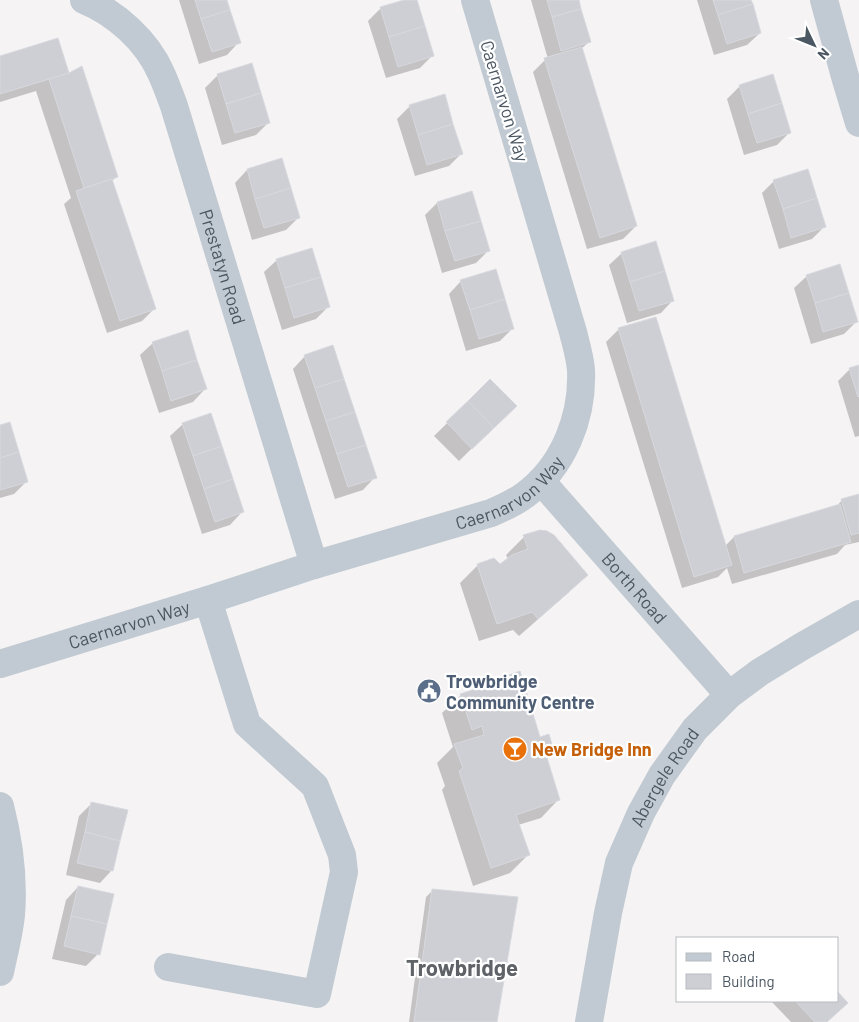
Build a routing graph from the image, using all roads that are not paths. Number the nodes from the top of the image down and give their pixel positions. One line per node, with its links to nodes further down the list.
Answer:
1 (84, 0): 6 (street, Prestatyn Road)
2 (475, 0): 5 (street, Caernarvon Way)
3 (824, 0): 4 (street)
4 (859, 123)
5 (541, 481): 6 (street, Caernarvon Way); 10 (street, Borth Road)
6 (314, 565): 7 (street, Caernarvon Way)
7 (208, 600): 9 (street, Caernarvon Way); 12 (street)
8 (859, 614): 10 (street, Abergele Road)
9 (0, 664)
10 (729, 695): 14 (street, Abergele Road)
11 (0, 806): 13 (street)
12 (168, 967)
13 (0, 972)
14 (589, 1022)

